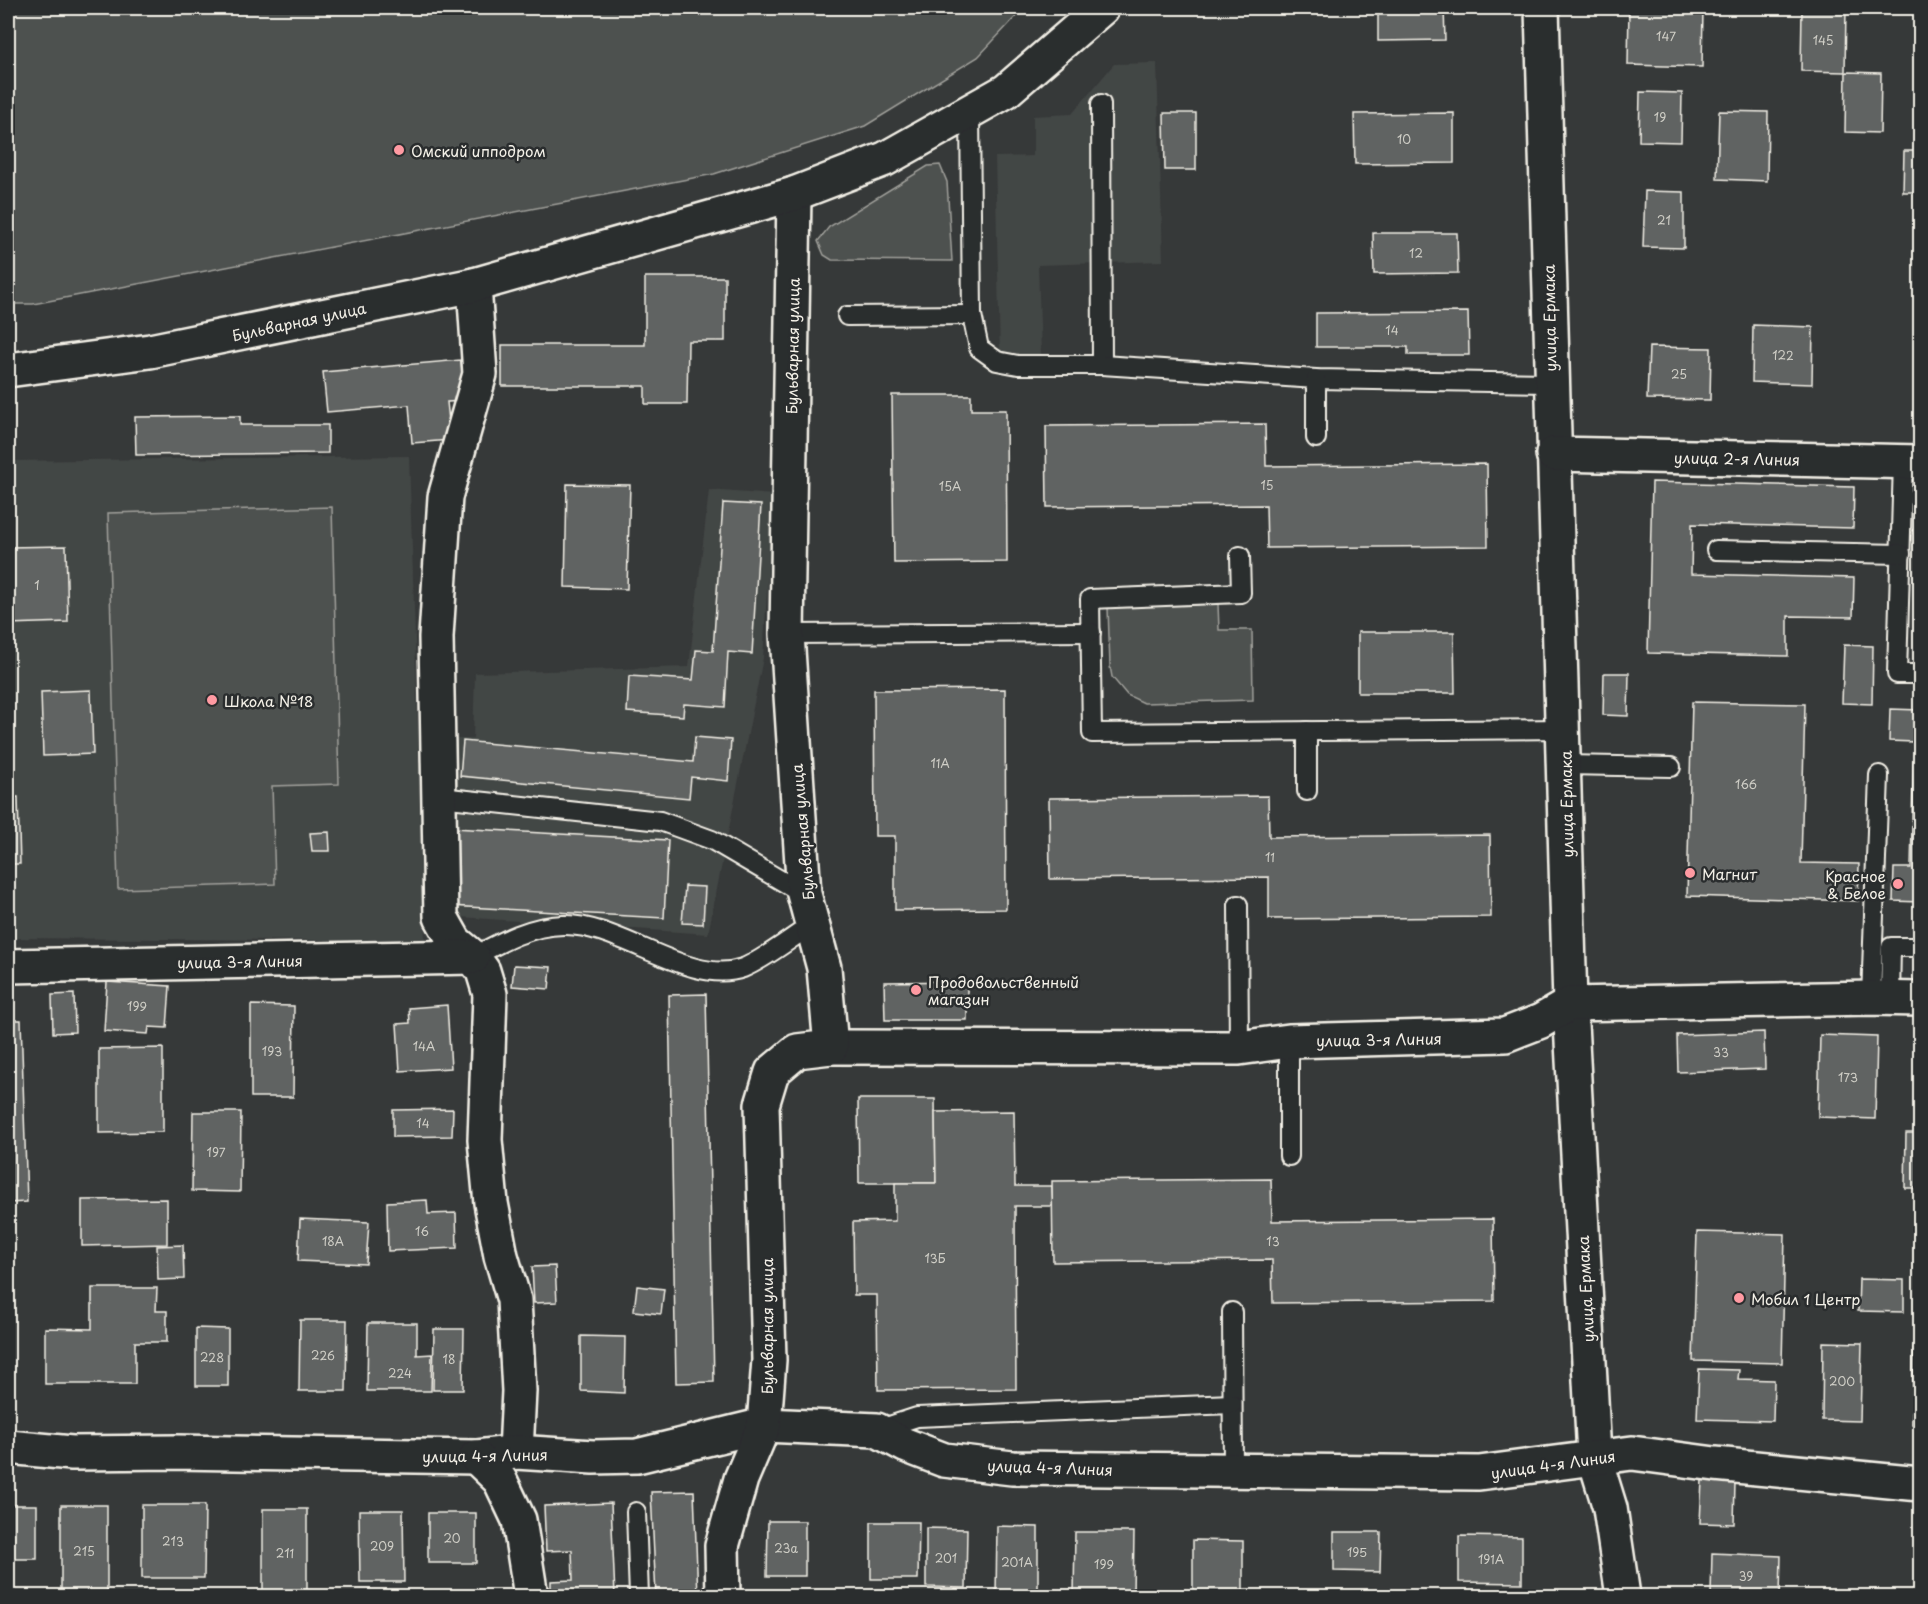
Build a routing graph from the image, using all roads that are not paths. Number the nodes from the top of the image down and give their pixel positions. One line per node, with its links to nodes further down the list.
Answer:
1 (1102, 8): 4 (street, Бульварная улица)
2 (1542, 8): 12 (street, улица Ермака)
3 (1101, 104): 9 (lane)
4 (970, 111): 5 (street, Бульварная улица); 7 (lane)
5 (794, 194): 6 (street, Бульварная улица); 20 (street, Бульварная улица)
6 (474, 285): 10 (street, Бульварная улица); 28 (street)
7 (972, 315): 8 (lane); 9 (lane)
8 (847, 316)
9 (1102, 365): 11 (lane)
10 (8, 370)
11 (1316, 379): 12 (lane); 13 (lane)
12 (1550, 383): 14 (street, улица Ермака)
13 (1316, 438)
14 (1553, 454): 15 (street, улица 2-я Линия); 22 (street, улица Ермака)
15 (1912, 462): 17 (lane)
16 (1716, 550): 17 (lane)
17 (1901, 554): 21 (lane)
18 (1240, 556): 19 (lane)
19 (1091, 632): 20 (lane); 23 (lane)
20 (787, 634): 30 (street, Бульварная улица)
21 (1920, 674)
22 (1564, 729): 23 (lane); 24 (street, улица Ермака)
23 (1307, 731): 27 (lane)
24 (1565, 765): 25 (lane); 35 (street, улица Ермака)
25 (1671, 767)
26 (1879, 775): 34 (lane)
27 (1307, 791)
28 (440, 797): 30 (lane); 32 (street)
29 (1238, 905): 38 (lane)
30 (808, 909): 32 (lane); 37 (street, Бульварная улица)
31 (1920, 947): 34 (lane)
32 (472, 957): 33 (street, улица 3-я Линия); 45 (street)
33 (8, 966)
34 (1894, 998): 35 (street, улица 3-я Линия)
35 (1570, 1004): 36 (street, улица 3-я Линия); 46 (street, улица Ермака)
36 (1289, 1041): 38 (street, улица 3-я Линия); 39 (lane)
37 (831, 1047): 38 (street, улица 3-я Линия); 42 (street, Бульварная улица)
38 (1239, 1048)
39 (1289, 1156)
40 (1232, 1312): 41 (lane)
41 (1232, 1404): 43 (lane); 48 (lane)
42 (764, 1425): 43 (street, улица 4-я Линия); 45 (street, улица 4-я Линия); 53 (street, Бульварная улица)
43 (877, 1430): 48 (street, улица 4-я Линия)
44 (8, 1447): 47 (street, улица 4-я Линия)
45 (516, 1452): 47 (street, улица 4-я Линия)
46 (1594, 1456): 48 (street, улица 4-я Линия); 49 (street, улица 4-я Линия); 54 (street, улица Ермака)
47 (476, 1457): 51 (street)
48 (1233, 1471)
49 (1920, 1484)
50 (636, 1512): 52 (lane)
51 (531, 1596)
52 (639, 1596)
53 (723, 1596)
54 (1623, 1596)

